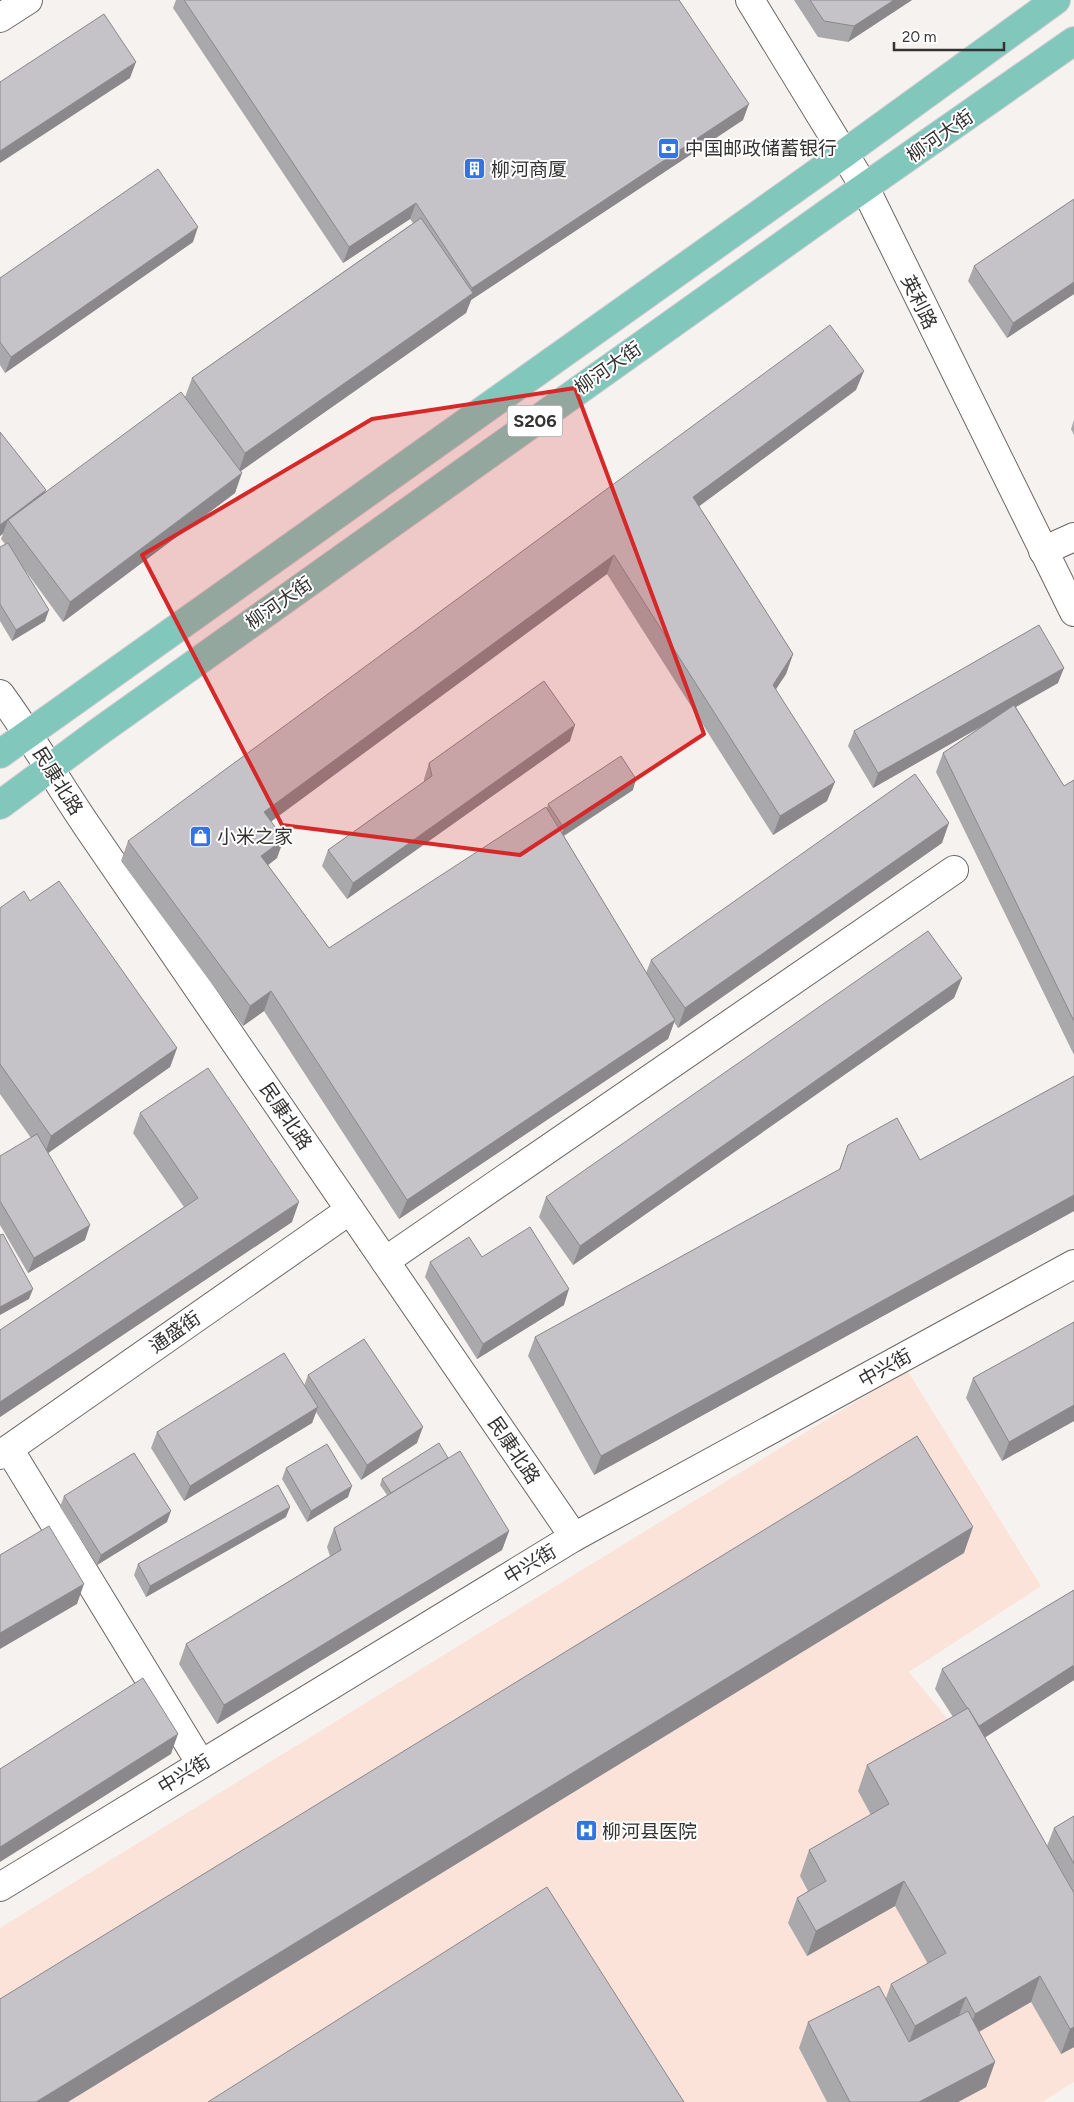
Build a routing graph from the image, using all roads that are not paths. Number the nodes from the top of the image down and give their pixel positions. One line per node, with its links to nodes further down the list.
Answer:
1 (28, 0): 4 (street)
2 (750, 0): 6 (street, 英利路)
3 (1056, 0): 6 (main road, 柳河大街 / S206)
4 (0, 18)
5 (1074, 41): 7 (main road, 柳河大街 / S206)
6 (845, 153): 7 (street, 英利路); 12 (main road, 柳河大街 / S206)
7 (865, 188): 9 (street, 英利路); 14 (main road, 柳河大街 / S206)
8 (1074, 537): 9 (street)
9 (1043, 551): 10 (street, 英利路)
10 (1074, 612)
11 (0, 694): 12 (street, 民康北路)
12 (29, 733): 13 (main road, 柳河大街 / S206); 14 (street, 民康北路)
13 (0, 754)
14 (48, 769): 15 (main road, 柳河大街 / S206); 17 (street, 民康北路)
15 (0, 805)
16 (954, 870): 18 (street)
17 (350, 1210): 18 (street, 民康北路); 20 (street, 通盛街)
18 (385, 1261): 21 (street, 民康北路)
19 (1074, 1264): 21 (street, 中兴街)
20 (5, 1452): 22 (street)
21 (574, 1537): 22 (street, 中兴街)
22 (201, 1764): 23 (street, 中兴街)
23 (0, 1887)

